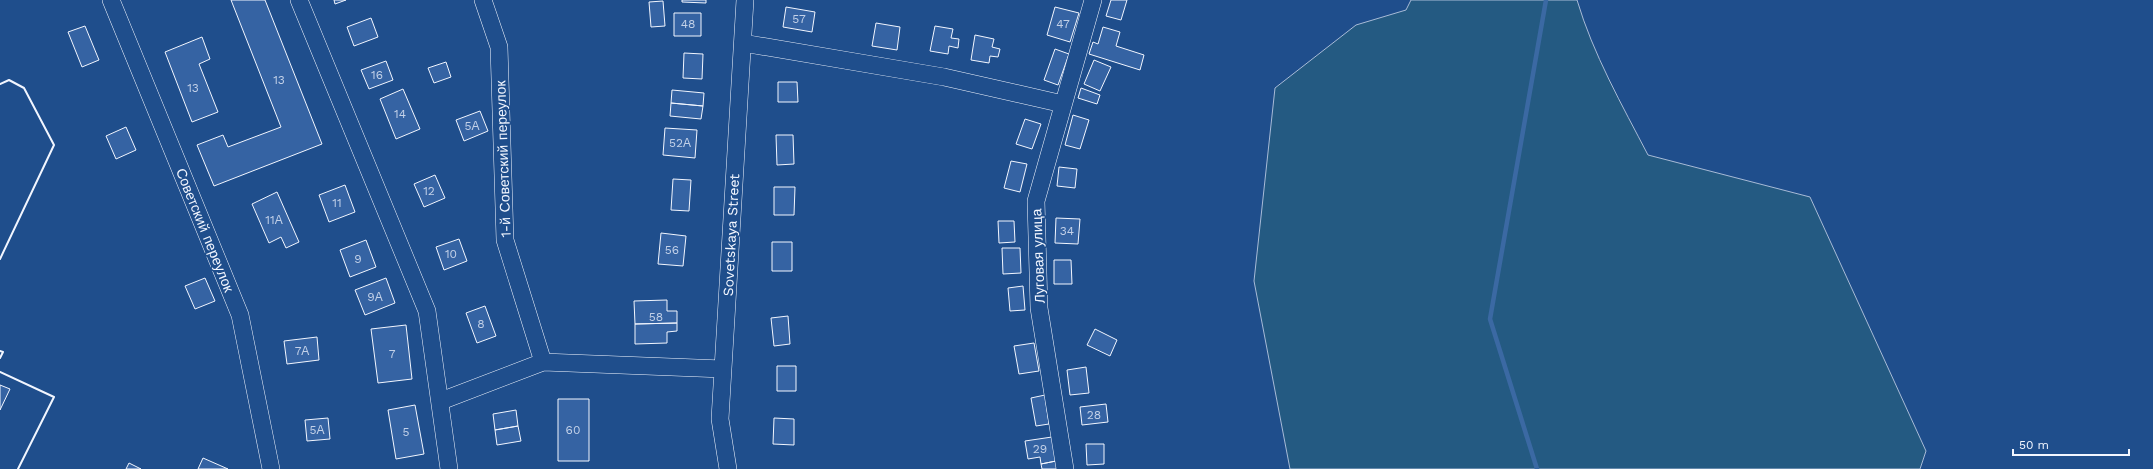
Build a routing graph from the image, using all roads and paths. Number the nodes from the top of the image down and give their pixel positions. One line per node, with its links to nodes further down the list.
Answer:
1 (111, 0): 11 (street, Советский переулок)
2 (299, 0): 10 (street)
3 (483, 0): 8 (street, 1-й Советский переулок)
4 (745, 0): 6 (street, Sovetskaya Street)
5 (1093, 0): 7 (street, Луговая улица)
6 (743, 42): 7 (street); 9 (street, Sovetskaya Street)
7 (1063, 104): 14 (street, Луговая улица)
8 (543, 362): 9 (street); 10 (street)
9 (723, 369): 13 (street, Sovetskaya Street)
10 (441, 401): 12 (street)
11 (271, 469)
12 (449, 469)
13 (728, 469)
14 (1065, 469)

